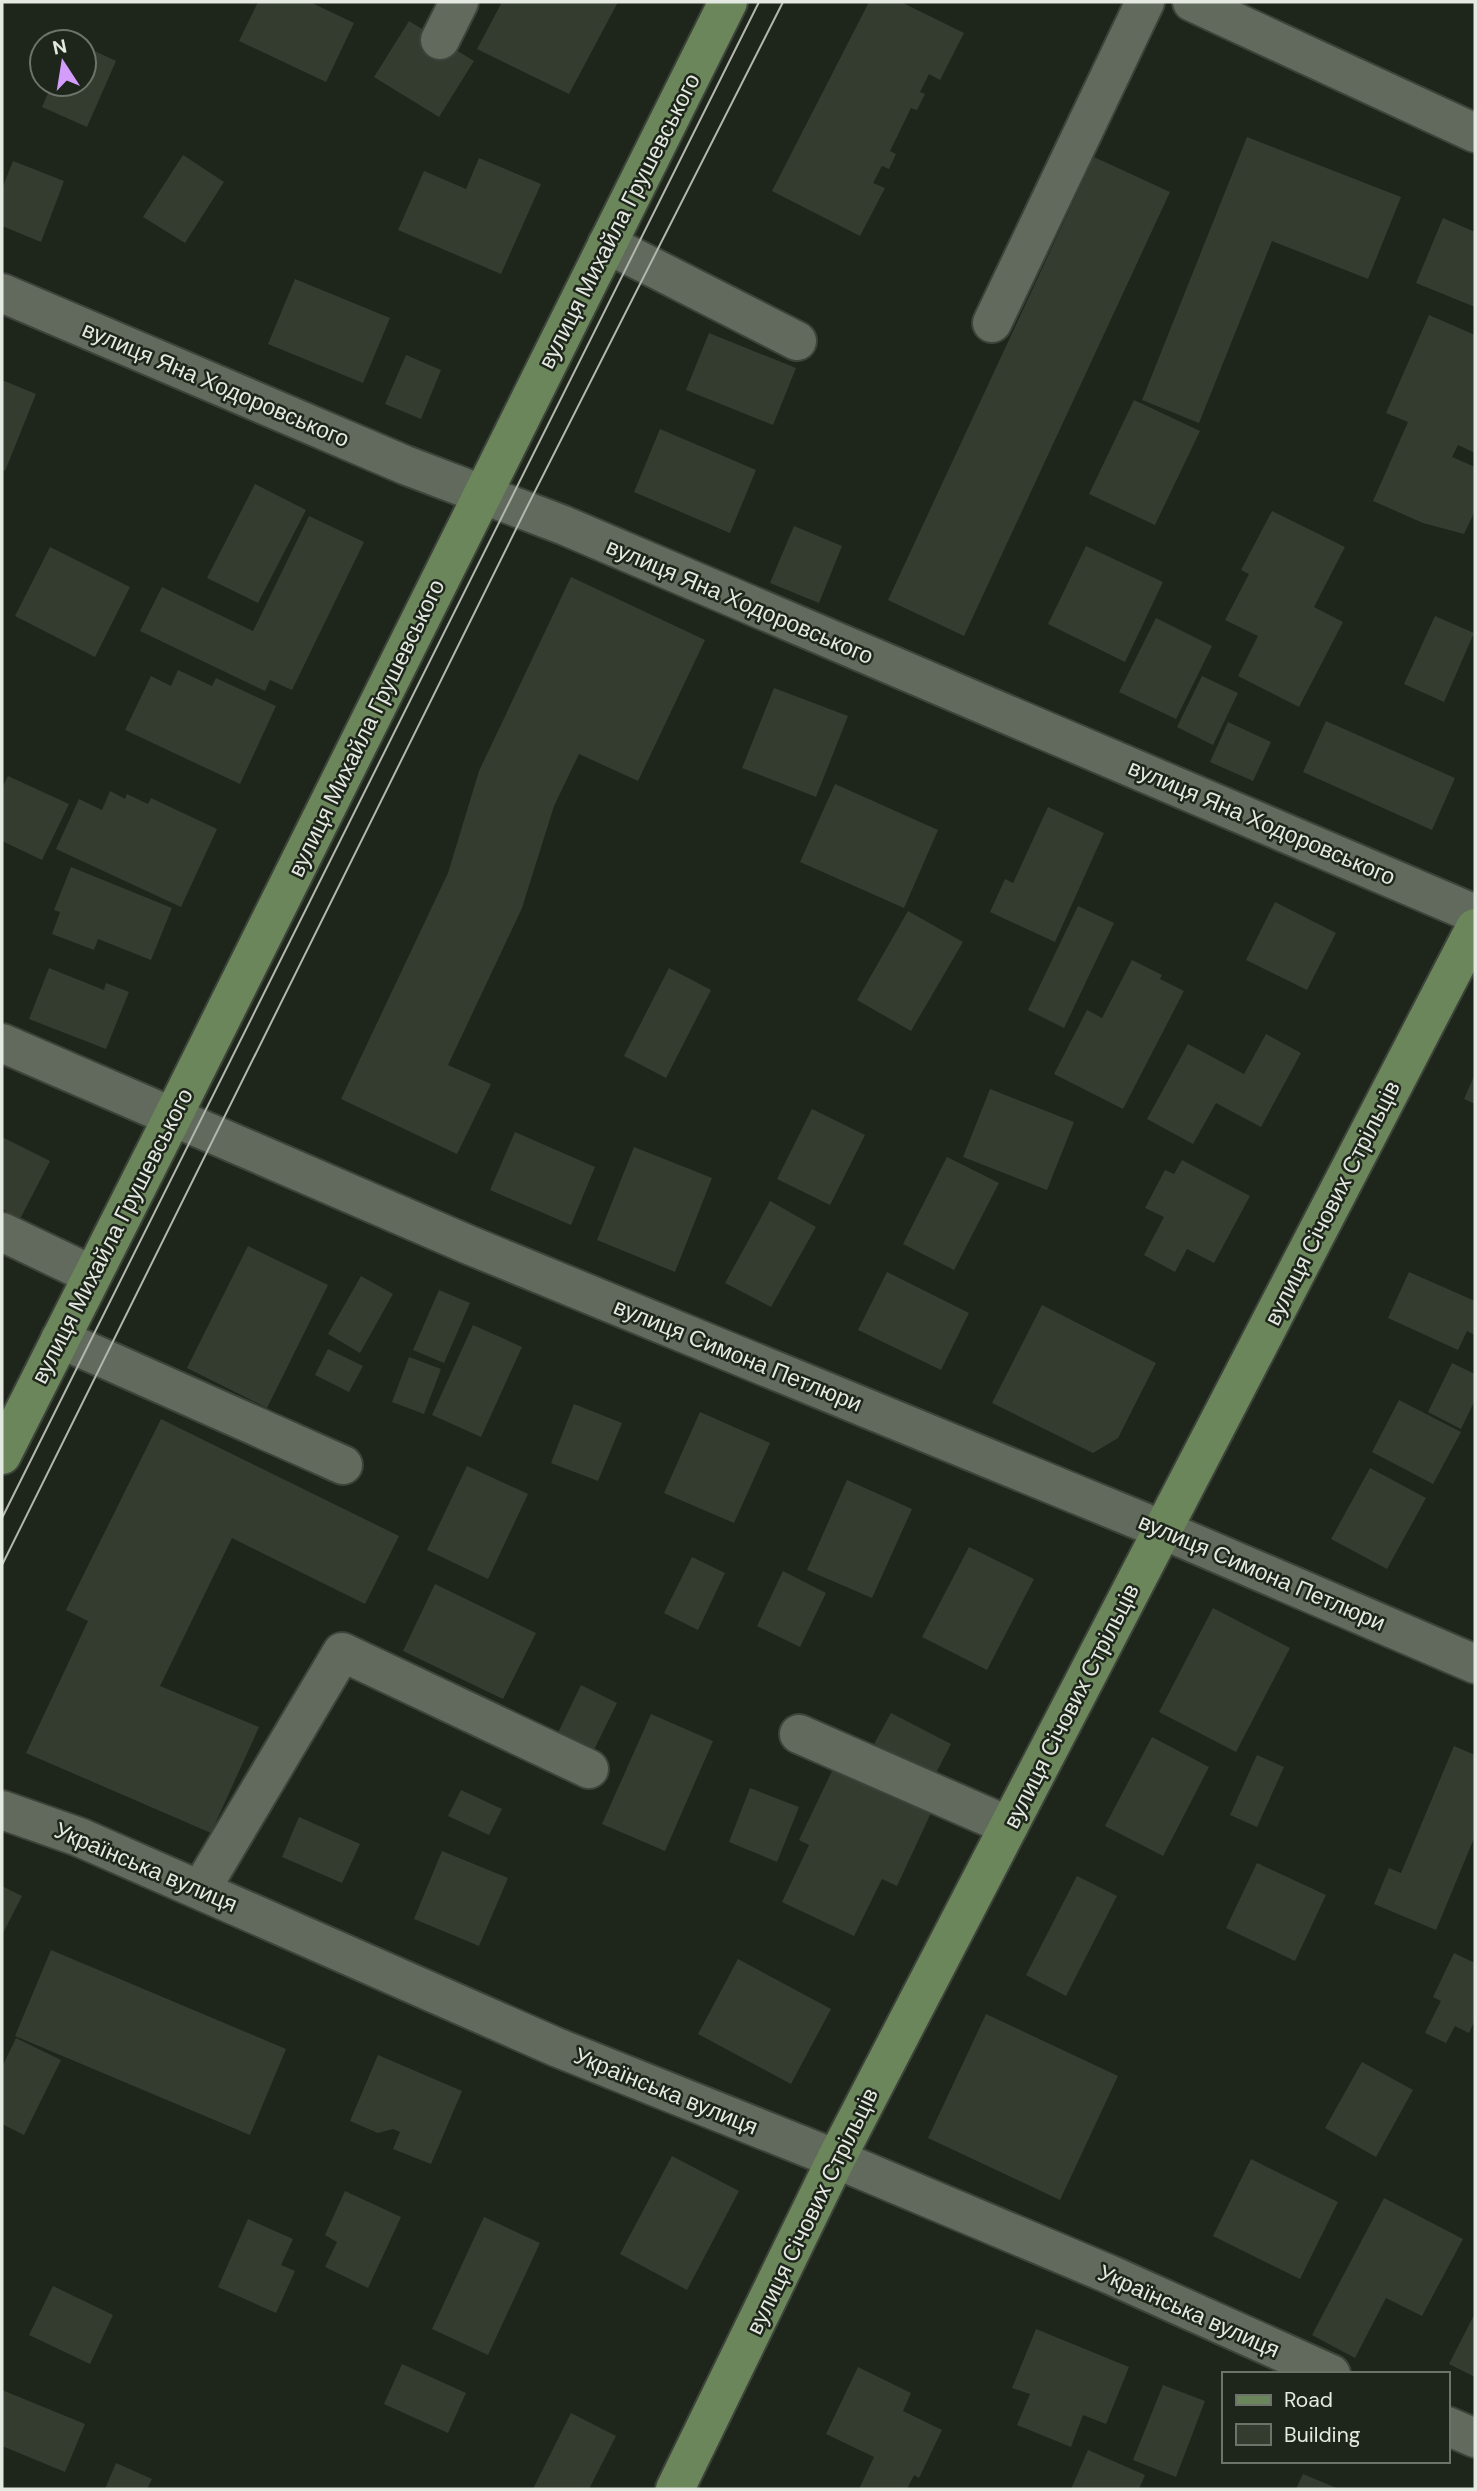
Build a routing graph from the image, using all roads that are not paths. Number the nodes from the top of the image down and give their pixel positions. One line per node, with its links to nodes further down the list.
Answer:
1 (459, 2): 5 (street)
2 (728, 2): 7 (main road, вулиця Михайла Грушевського)
3 (1145, 2): 9 (street)
4 (1192, 2): 6 (street)
5 (440, 40)
6 (1475, 134)
7 (607, 244): 10 (street); 11 (main road, вулиця Михайла Грушевського)
8 (2, 293): 11 (street, вулиця Яна Ходоровського)
9 (992, 323)
10 (797, 341)
11 (482, 494): 12 (street, вулиця Яна Ходоровського); 15 (main road, вулиця Михайла Грушевського)
12 (1475, 914)
13 (1475, 928): 21 (main road, вулиця Січових Стрільців)
14 (2, 1044): 15 (street, вулиця Симона Петлюри)
15 (173, 1116): 17 (main road, вулиця Михайла Грушевського); 21 (street, вулиця Симона Петлюри)
16 (2, 1231): 17 (street)
17 (92, 1275): 18 (main road, вулиця Михайла Грушевського)
18 (60, 1339): 19 (main road, вулиця Михайла Грушевського); 20 (street)
19 (2, 1455)
20 (343, 1465)
21 (1163, 1530): 22 (street, вулиця Симона Петлюри); 26 (main road, вулиця Січових Стрільців)
22 (1475, 1664)
23 (799, 1734): 26 (street)
24 (589, 1769): 27 (street)
25 (2, 1810): 27 (street, Українська вулиця)
26 (1009, 1826): 28 (main road, вулиця Січових Стрільців)
27 (201, 1889): 28 (street, Українська вулиця)
28 (836, 2160): 29 (street, Українська вулиця); 32 (main road, вулиця Січових Стрільців)
29 (1327, 2372)
30 (1449, 2427): 31 (street)
31 (1475, 2438)
32 (675, 2489)

